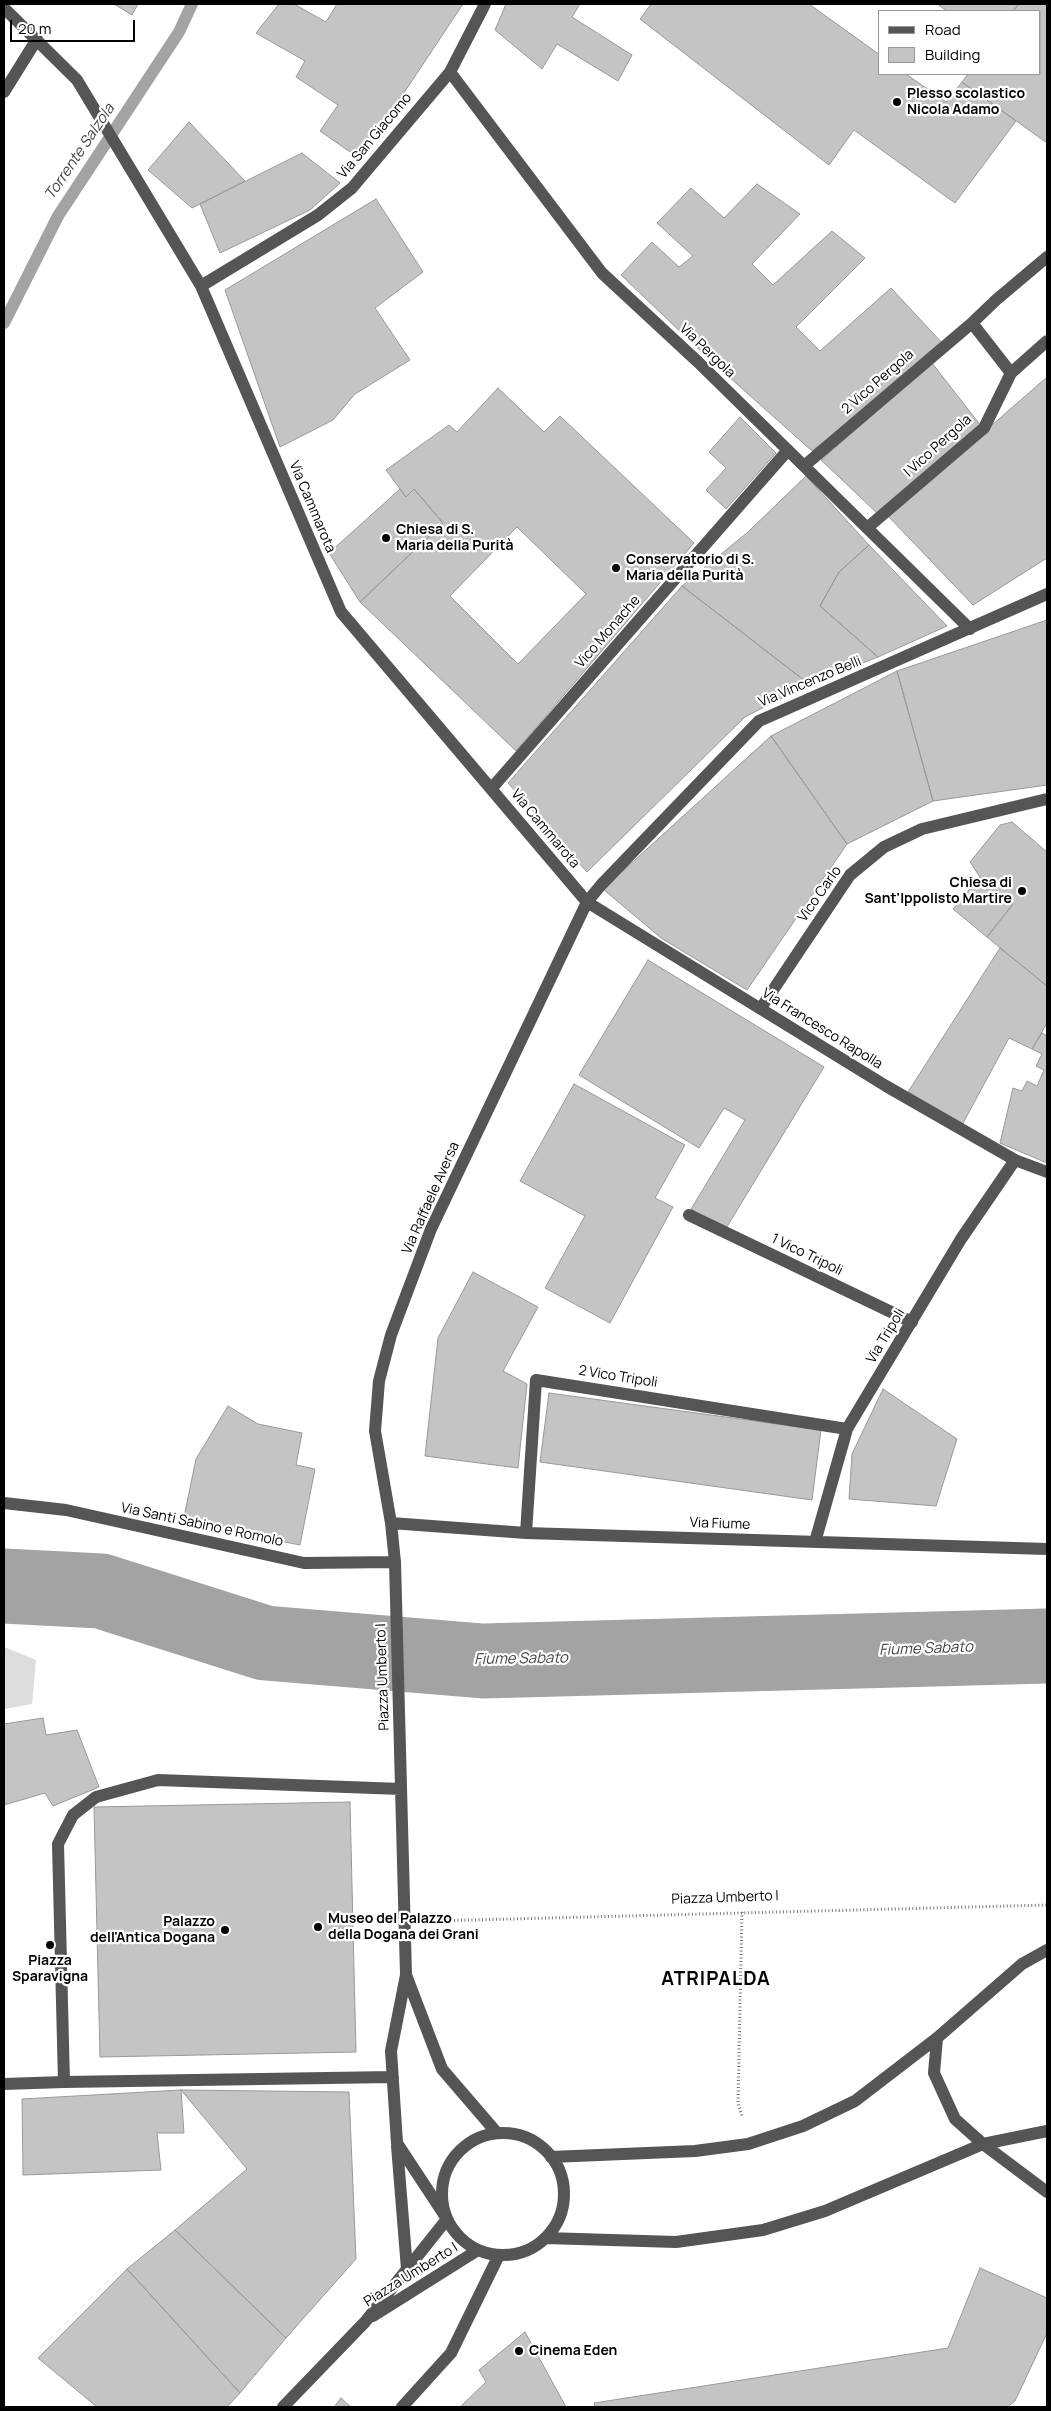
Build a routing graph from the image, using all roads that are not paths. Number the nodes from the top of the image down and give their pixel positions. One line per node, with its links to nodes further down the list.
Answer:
1 (485, 4): 4 (street, Via San Giacomo)
2 (4, 8): 3 (street, Via Cammarota)
3 (37, 39): 5 (street); 7 (street, Via Cammarota)
4 (450, 72): 7 (street, Via San Giacomo); 11 (street, Via Pergola)
5 (4, 92)
6 (1047, 258): 8 (street, 2 Vico Pergola)
7 (201, 286): 16 (street, Via Cammarota)
8 (972, 323): 10 (street); 12 (street, 2 Vico Pergola)
9 (1047, 341): 10 (street)
10 (1011, 373): 13 (street, I Vico Pergola)
11 (788, 450): 12 (street, Via Pergola); 16 (street, Vico Monache)
12 (804, 466): 13 (street, Via Pergola)
13 (868, 528): 15 (street, Via Pergola)
14 (1047, 594): 15 (street, Via Vincenzo Belli)
15 (970, 629): 18 (street, Via Vincenzo Belli)
16 (491, 789): 18 (street, Via Cammarota)
17 (1047, 799): 19 (street, Vico Carlo)
18 (587, 902): 19 (street, Via Francesco Rapolla); 26 (street, Via Raffaele Aversa)
19 (761, 1008): 20 (street, Via Francesco Rapolla)
20 (1015, 1160): 21 (street, Via Francesco Rapolla); 23 (street, Via Tripoli)
21 (1047, 1172)
22 (688, 1215): 23 (street, 1 Vico Tripoli)
23 (912, 1322): 24 (street, Via Tripoli)
24 (847, 1429): 27 (street, 2 Vico Tripoli); 28 (street, Via Tripoli)
25 (4, 1503): 30 (street, Via Santi Sabino e Romolo)
26 (392, 1523): 27 (street, Via Fiume); 30 (street, Piazza Umberto I)
27 (526, 1533): 28 (street, Via Fiume)
28 (815, 1542): 29 (street, Via Fiume)
29 (1047, 1549)
30 (395, 1562): 31 (street, Piazza Umberto I)
31 (401, 1789): 33 (street, Piazza Umberto I); 36 (street)
32 (1047, 1950): 34 (street)
33 (406, 1975): 35 (street, Piazza Umberto I); 39 (street, Piazza Umberto I)
34 (937, 2038): 41 (street); 42 (street)
35 (393, 2078): 36 (street); 40 (street, Piazza Umberto I)
36 (64, 2082): 37 (street)
37 (4, 2084)
38 (1047, 2131): 41 (street)
39 (497, 2133): 42 (street, Piazza Umberto I); 44 (street, Piazza Umberto I)
40 (397, 2143): 44 (street, Piazza Umberto I); 48 (street, Piazza Umberto I)
41 (983, 2144): 43 (street); 45 (street)
42 (551, 2157): 45 (street, Piazza Umberto I)
43 (1047, 2192)
44 (447, 2219): 46 (street, Piazza Umberto I); 48 (street, Piazza Umberto I)
45 (546, 2238): 47 (street, Piazza Umberto I)
46 (478, 2250): 47 (street, Piazza Umberto I); 49 (street, Piazza Umberto I)
47 (499, 2255): 51 (street)
48 (407, 2269): 49 (street, Piazza Umberto I)
49 (365, 2322): 50 (street)
50 (283, 2407)
51 (402, 2407)

